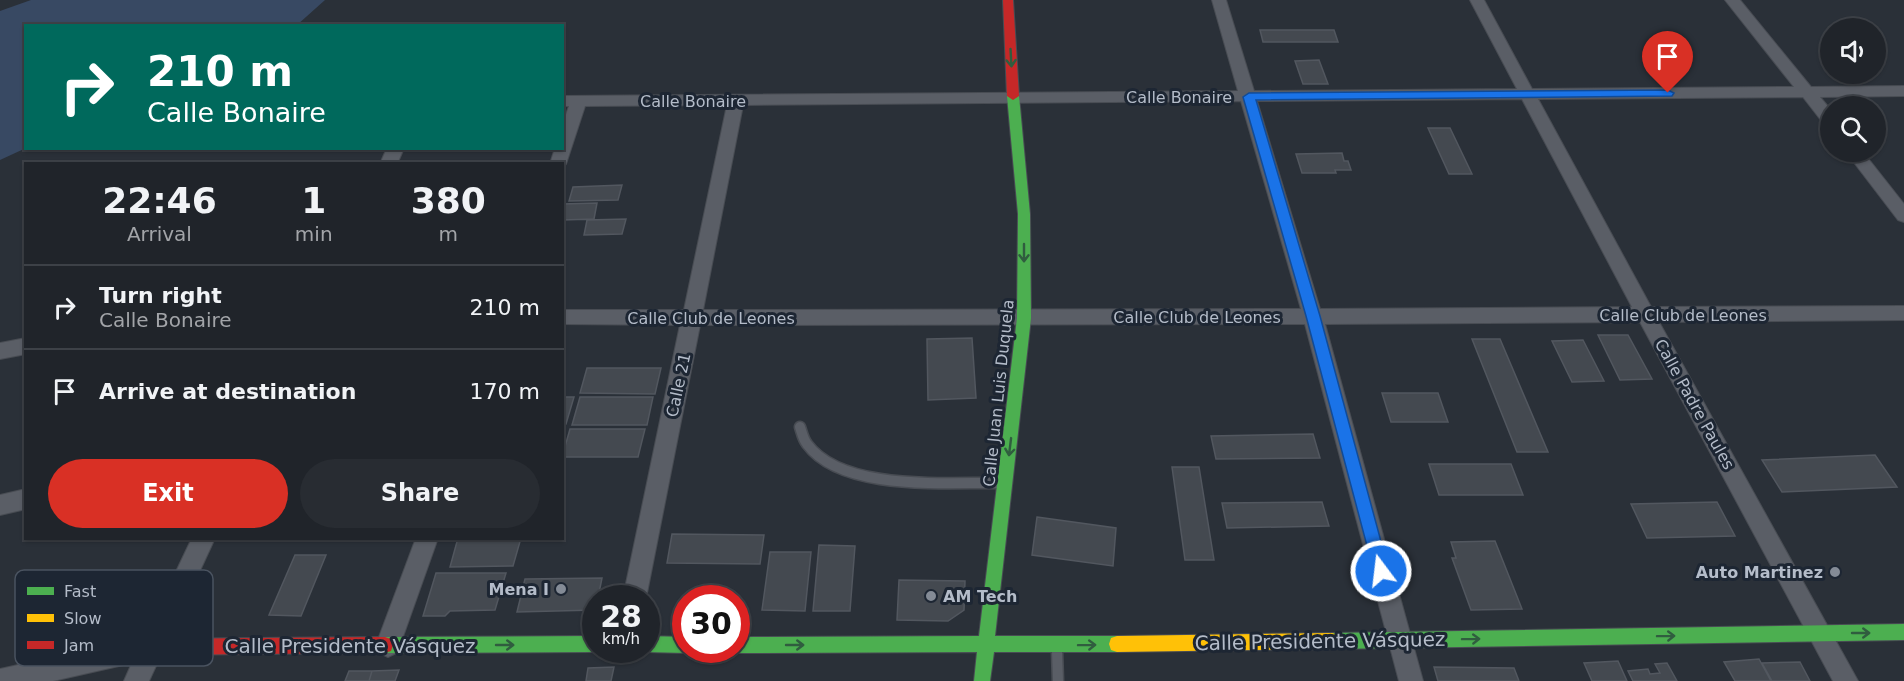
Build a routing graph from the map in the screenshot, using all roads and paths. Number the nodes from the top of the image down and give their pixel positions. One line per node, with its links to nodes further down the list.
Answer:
1 (1008, 0): 9 (street, Calle Juan Luis Duquela, one-way to 9)
2 (1219, 0): 8 (street)
3 (1477, 0): 7 (street, Calle Padre Paules)
4 (1732, 0): 6 (street)
5 (1904, 90): 6 (street, Calle Bonaire)
6 (1808, 91): 7 (street, Calle Bonaire); 12 (street)
7 (1530, 95): 8 (street, Calle Bonaire); 17 (street, Calle Padre Paules)
8 (1249, 97): 9 (street, Calle Bonaire); 18 (street)
9 (1013, 98): 11 (street, Calle Bonaire); 20 (street, Calle Juan Luis Duquela, one-way to 20)
10 (571, 101): 11 (street, Calle Bonaire); 13 (street)
11 (736, 101): 21 (street, Calle 21)
12 (1820, 107)
13 (564, 135)
14 (1862, 162): 15 (street)
15 (1904, 216)
16 (1904, 313): 17 (street, Calle Club de Leones)
17 (1646, 315): 18 (street, Calle Club de Leones); 32 (street, Calle Padre Paules)
18 (1313, 316): 20 (street, Calle Club de Leones); 34 (street)
19 (564, 317): 21 (street, Calle Club de Leones)
20 (1024, 318): 21 (street, Calle Club de Leones); 25 (street, Calle Juan Luis Duquela, one-way to 25)
21 (692, 319): 31 (street, Calle 21)
22 (24, 346): 23 (street)
23 (0, 351)
24 (800, 427): 25 (lane)
25 (1006, 483): 40 (street, Calle Juan Luis Duquela)
26 (24, 499): 27 (street)
27 (0, 505)
28 (203, 540): 30 (street)
29 (426, 540): 36 (street)
30 (189, 570)
31 (637, 585)
32 (1820, 633): 33 (street, Calle Presidente Vásquez, one-way to 33); 34 (street, Calle Presidente Vásquez, one-way to 32); 48 (street, Calle Padre Paules)
33 (1904, 633)
34 (1399, 640): 38 (street, Calle Presidente Vásquez, one-way to 34); 47 (street)
35 (582, 644): 36 (street, Calle Presidente Vásquez, one-way to 35)
36 (388, 645): 39 (street, Calle Presidente Vásquez)
37 (750, 645): 40 (street, Calle Presidente Vásquez, one-way to 40)
38 (1056, 645): 40 (street, Calle Presidente Vásquez); 46 (lane)
39 (213, 646)
40 (987, 646): 45 (street, Calle Juan Luis Duquela)
41 (67, 666): 43 (street, Calle Presidente Vásquez)
42 (143, 666): 44 (street)
43 (0, 681)
44 (136, 681)
45 (982, 681)
46 (1058, 681)
47 (1411, 681)
48 (1846, 681)

